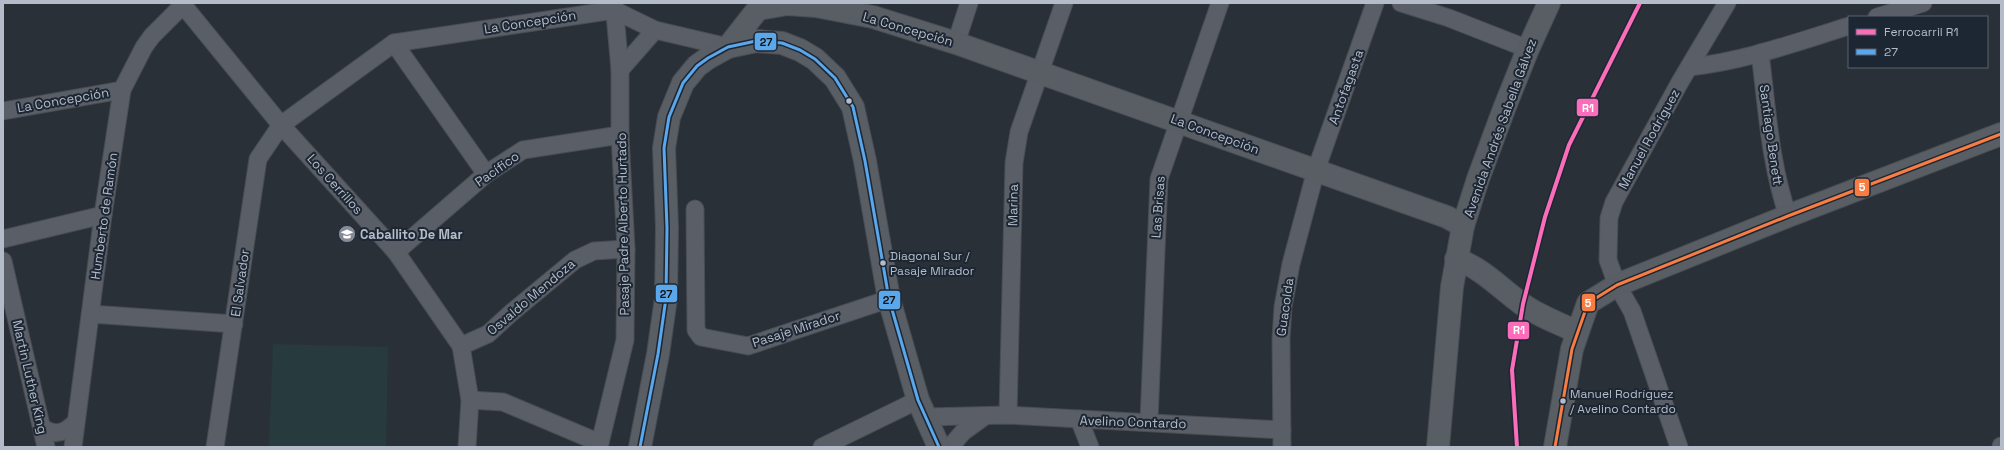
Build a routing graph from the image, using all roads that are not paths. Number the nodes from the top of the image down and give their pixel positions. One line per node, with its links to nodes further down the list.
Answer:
1 (969, 3): 16 (street)
2 (1064, 3): 23 (street, Marina)
3 (1220, 3): 26 (street, Las Brisas)
4 (1376, 3): 30 (street, Antofagasta)
5 (1401, 3): 19 (street)
6 (1549, 3): 19 (street, Avenida Andrés Sabella Gálvez)
7 (1727, 3): 21 (street, Manuel Rodríguez)
8 (1923, 3): 13 (street)
9 (182, 4): 24 (street, Humberto de Ramón); 27 (street, Los Cerrillos)
10 (817, 5): 12 (street, La Concepción); 16 (street, La Concepción)
11 (614, 6): 15 (street); 17 (street, La Concepción); 22 (street, Pasaje Padre Alberto Hurtado)
12 (759, 6): 18 (street, La Concepción)
13 (1880, 16)
14 (1848, 26): 20 (street)
15 (655, 30): 18 (street); 22 (street)
16 (956, 42): 23 (street, La Concepción)
17 (394, 43): 27 (street, La Concepción); 31 (street)
18 (728, 47): 42 (street); 61 (street)
19 (1528, 49): 35 (street, Avenida Andrés Sabella Gálvez)
20 (1760, 53): 21 (street); 34 (street, Santiago Benett)
21 (1690, 67): 41 (street, Manuel Rodríguez)
22 (620, 70): 29 (street, Pasaje Padre Alberto Hurtado)
23 (1040, 72): 26 (street, La Concepción); 49 (street, Marina)
24 (122, 90): 25 (street, La Concepción); 33 (street, Humberto de Ramón)
25 (3, 111)
26 (1179, 121): 30 (street, La Concepción); 52 (street, Las Brisas)
27 (281, 125): 38 (street, Los Cerrillos); 44 (street, El Salvador)
28 (2001, 134): 34 (street)
29 (620, 135): 31 (street, Pacífico); 37 (street, Pasaje Padre Alberto Hurtado)
30 (1316, 170): 35 (street, La Concepción); 55 (street, Guacolda)
31 (486, 174): 38 (street, Pacífico)
32 (695, 209): 42 (street, Pasaje Mirador)
33 (103, 215): 36 (street); 43 (street, Humberto de Ramón)
34 (1788, 216): 41 (street)
35 (1463, 226): 39 (street, Avenida Andrés Sabella Gálvez)
36 (3, 239)
37 (626, 249): 46 (street, Osvaldo Mendoza); 56 (street, Pasaje Padre Alberto Hurtado)
38 (396, 252): 46 (street, Los Cerrillos)
39 (1456, 258): 45 (street); 67 (street, Avenida Andrés Sabella Gálvez)
40 (3, 261): 54 (street, Martin Luther King)
41 (1617, 285): 45 (street); 69 (street, Manuel Rodríguez)
42 (889, 299): 48 (street)
43 (91, 314): 44 (street); 53 (street, Humberto de Ramón)
44 (234, 324): 59 (street, El Salvador)
45 (1577, 332): 68 (street)
46 (461, 346): 47 (street, Los Cerrillos)
47 (470, 400): 56 (street); 60 (street, Los Cerrillos)
48 (922, 409): 50 (street, Avelino Contardo); 62 (street, Avelino Contardo); 63 (street)
49 (1008, 415): 50 (street, Avelino Contardo); 51 (street, Avelino Contardo)
50 (985, 416): 64 (street)
51 (1079, 419): 52 (street, Avelino Contardo); 65 (street)
52 (1149, 421): 55 (street, Avelino Contardo)
53 (76, 422): 54 (street); 58 (street, Humberto de Ramón)
54 (42, 427): 57 (street, Martin Luther King)
55 (1282, 430): 66 (street, Guacolda)
56 (600, 445)
57 (46, 447)
58 (73, 447)
59 (215, 447)
60 (467, 447)
61 (640, 447)
62 (822, 447)
63 (940, 447)
64 (950, 447)
65 (1090, 447)
66 (1282, 447)
67 (1438, 447)
68 (1555, 447)
69 (1679, 447)

